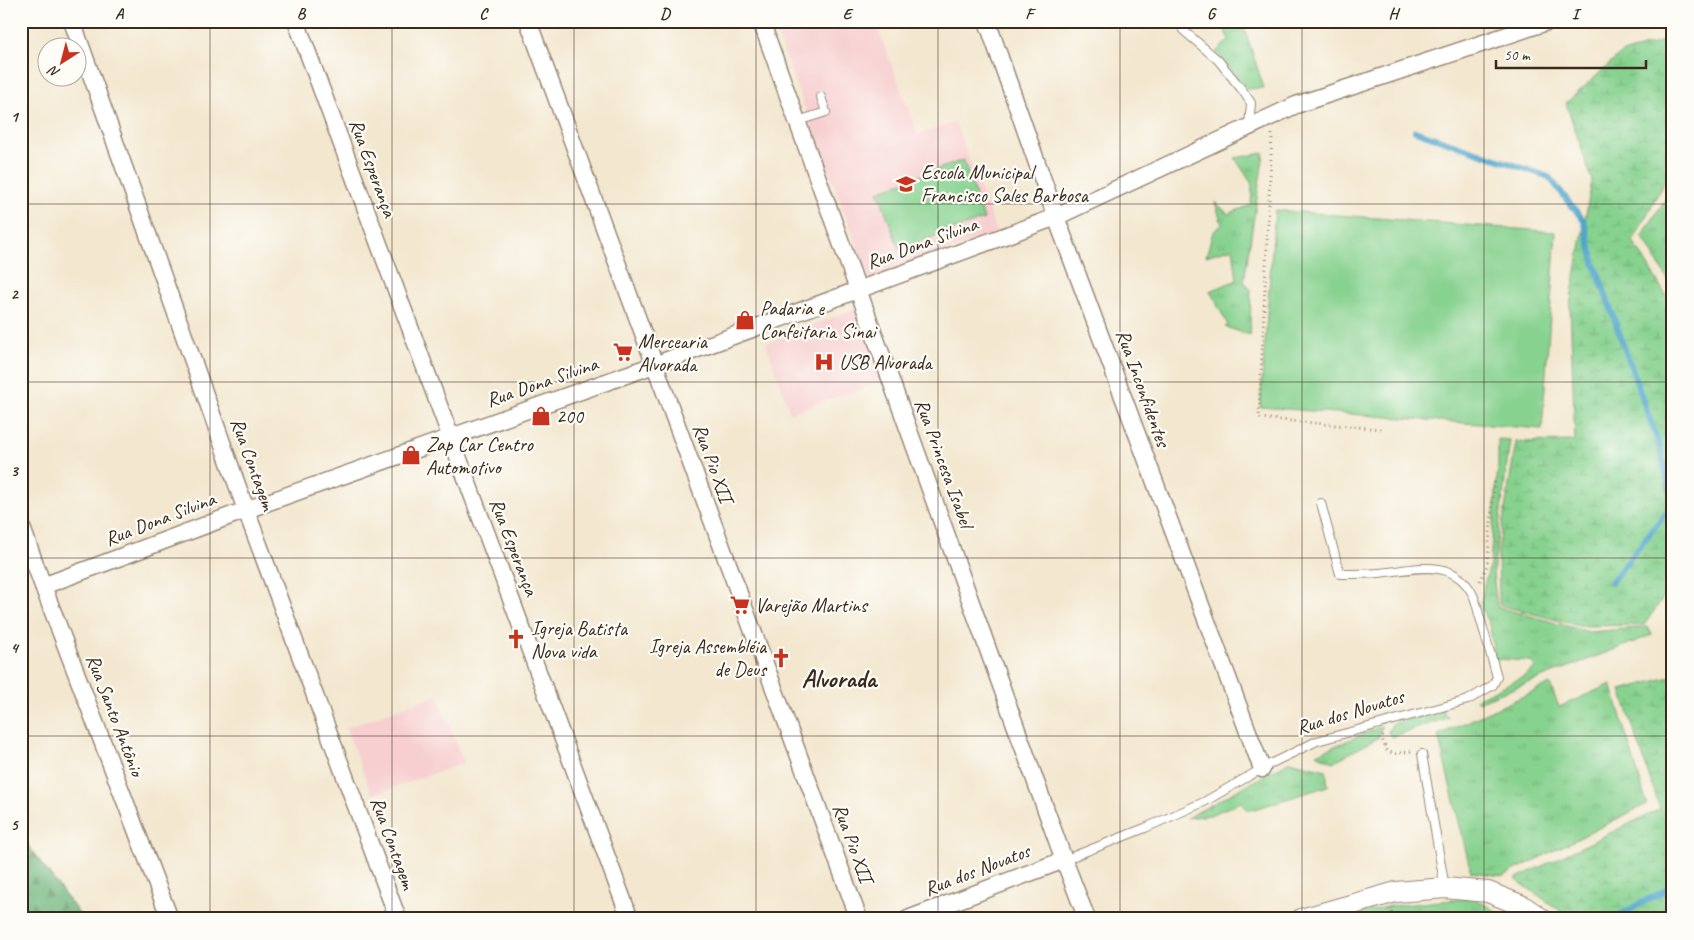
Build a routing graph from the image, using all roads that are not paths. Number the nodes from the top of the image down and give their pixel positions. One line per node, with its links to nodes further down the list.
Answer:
1 (72, 21): 16 (street, Rua Contagem)
2 (296, 21): 14 (street, Rua Esperança)
3 (528, 21): 13 (street, Rua Pio XII)
4 (761, 21): 9 (street, Rua Princesa Isabel)
5 (987, 21): 11 (street, Rua Inconfidentes)
6 (1550, 21): 10 (street, Rua Dona Silvina)
7 (1183, 30): 10 (lane)
8 (821, 97): 9 (lane)
9 (798, 121): 12 (street, Rua Princesa Isabel)
10 (1249, 127): 11 (street, Rua Dona Silvina)
11 (1056, 216): 12 (street, Rua Dona Silvina); 20 (street, Rua Inconfidentes)
12 (859, 289): 13 (street, Rua Dona Silvina); 21 (street, Rua Princesa Isabel)
13 (654, 365): 14 (street, Rua Dona Silvina); 26 (street, Rua Pio XII)
14 (450, 437): 16 (street, Rua Dona Silvina); 25 (street, Rua Esperança)
15 (1321, 504): 20 (lane, Rua dos Novatos)
16 (246, 510): 18 (street, Rua Dona Silvina); 24 (street, Rua Contagem)
17 (21, 525): 18 (street, Rua Santo Antônio)
18 (42, 586): 23 (street, Rua Santo Antônio)
19 (1422, 754): 22 (lane)
20 (1262, 769): 21 (lane, Rua dos Novatos)
21 (1064, 860): 27 (street, Rua dos Novatos); 28 (street, Rua Princesa Isabel)
22 (1445, 888): 29 (street); 30 (street)
23 (170, 919)
24 (398, 919)
25 (630, 919)
26 (858, 919)
27 (908, 919)
28 (1087, 919)
29 (1302, 919)
30 (1542, 919)

